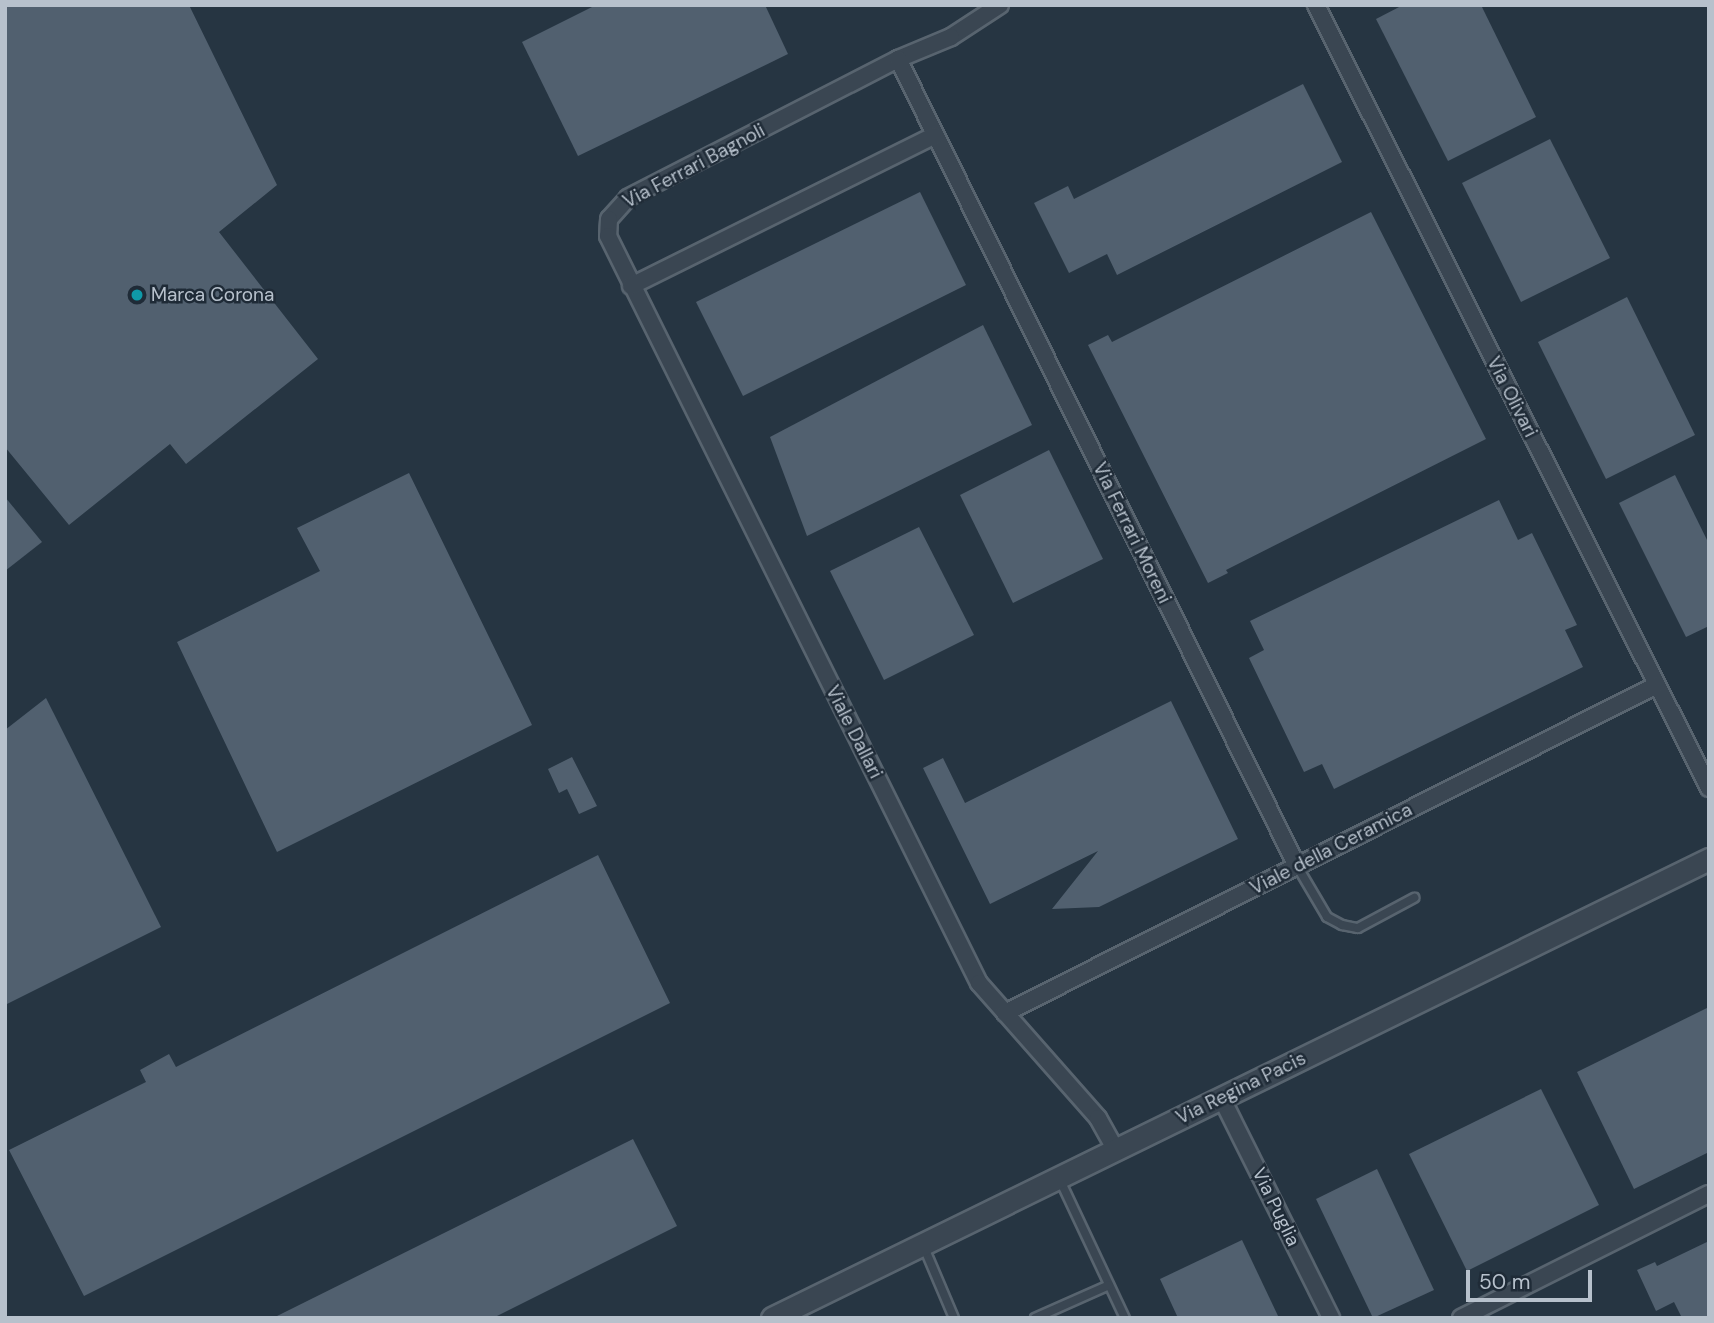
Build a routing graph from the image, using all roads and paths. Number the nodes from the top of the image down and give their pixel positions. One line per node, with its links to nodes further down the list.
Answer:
1 (1000, 5): 3 (street, Via Ferrari Bagnoli)
2 (1316, 5): 6 (street, Via Olivari)
3 (898, 60): 4 (street, Via Ferrari Moreni); 5 (street, Via Ferrari Bagnoli)
4 (935, 135): 5 (street); 9 (street, Via Ferrari Moreni)
5 (631, 286): 11 (street, Viale Dallari)
6 (1657, 685): 7 (street, Via Olivari); 9 (street, Viale della Ceramica)
7 (1709, 788)
8 (1709, 859): 12 (street, Via Regina Pacis)
9 (1297, 866): 10 (lane, Via Ferrari Moreni); 11 (street, Viale della Ceramica)
10 (1415, 898)
11 (1005, 1013): 13 (street, Viale Dallari)
12 (1222, 1097): 13 (street, Via Regina Pacis); 22 (street, Via Puglia)
13 (1116, 1151): 14 (street, Via Regina Pacis)
14 (1059, 1178): 16 (street, Via Regina Pacis); 17 (lane)
15 (1709, 1194): 23 (street)
16 (923, 1245): 18 (street, Via Regina Pacis); 19 (lane)
17 (1109, 1285): 20 (lane); 21 (lane)
18 (772, 1318)
19 (954, 1318)
20 (1035, 1318)
21 (1125, 1318)
22 (1331, 1318)
23 (1461, 1318)

